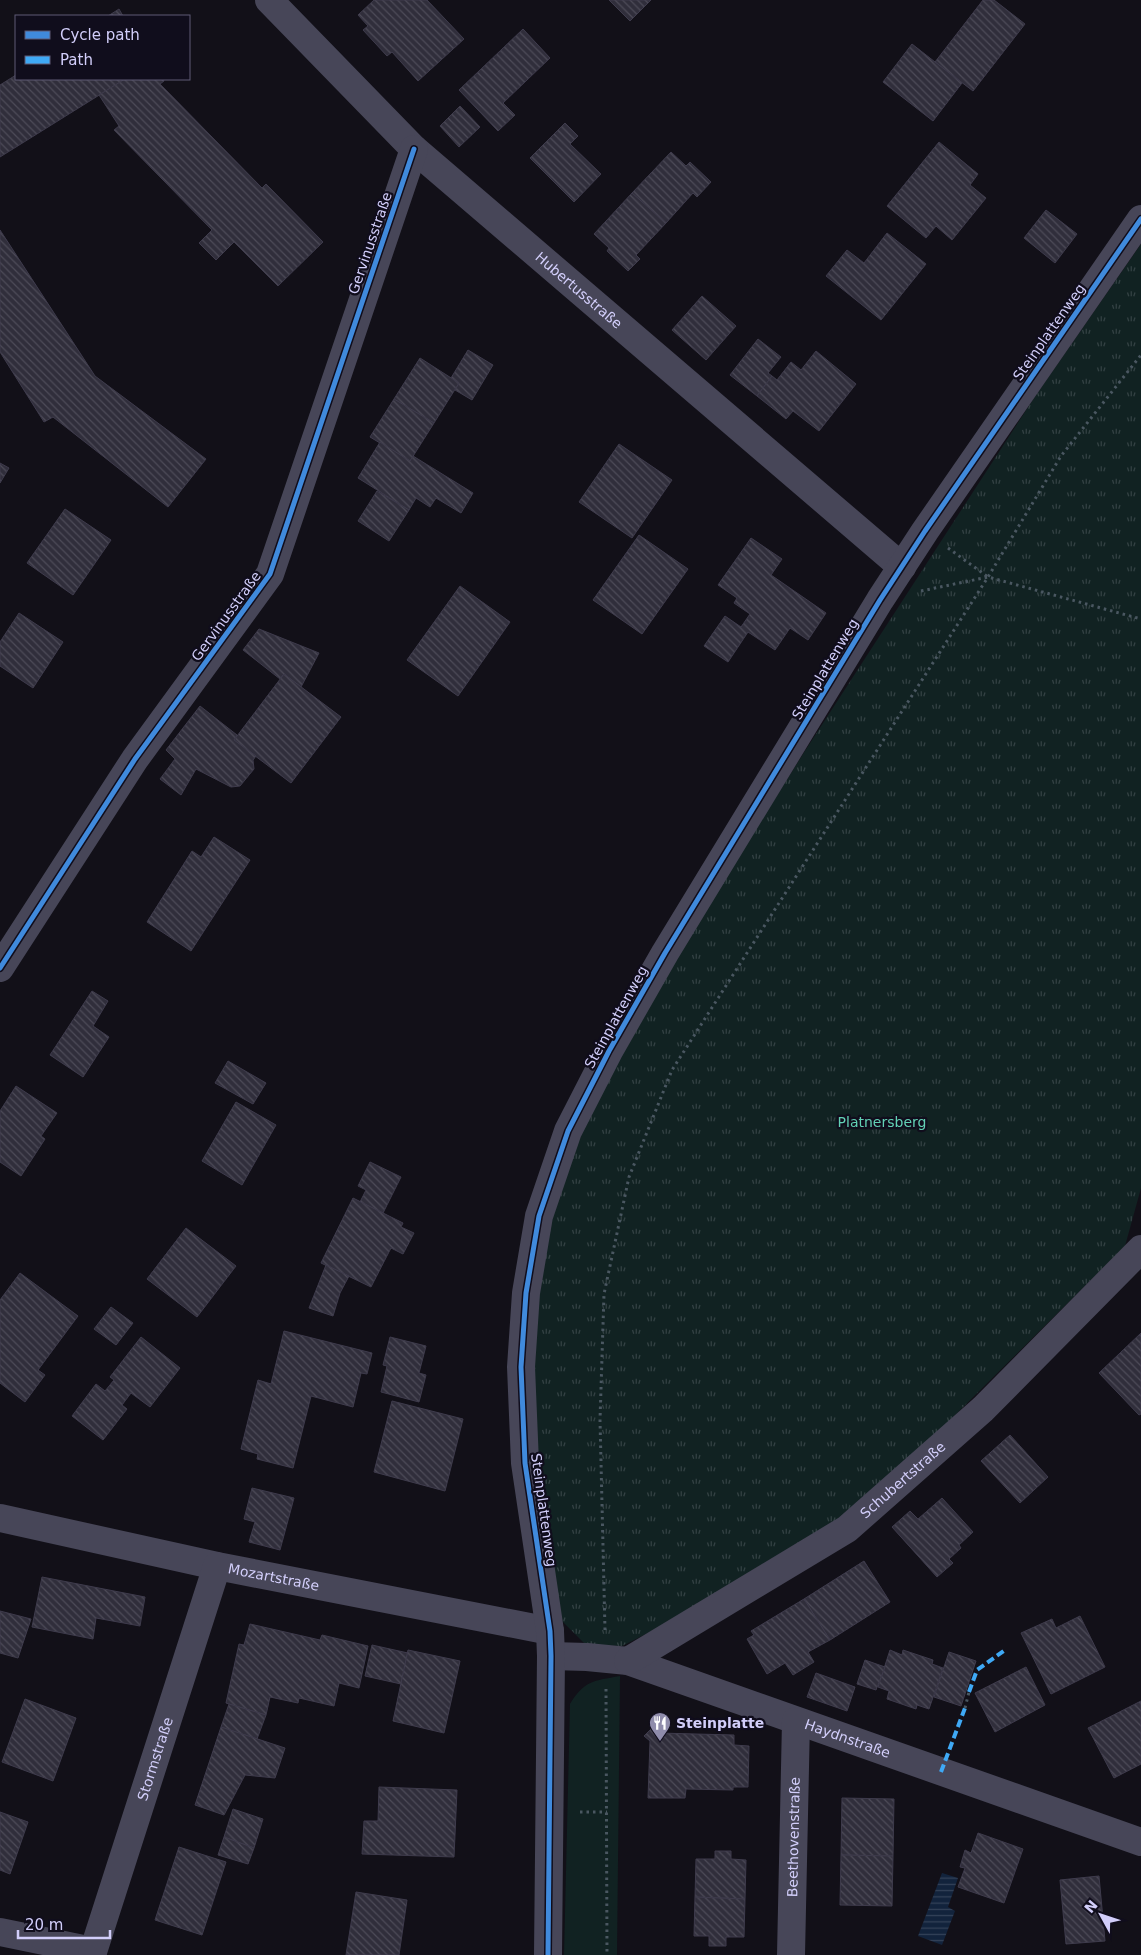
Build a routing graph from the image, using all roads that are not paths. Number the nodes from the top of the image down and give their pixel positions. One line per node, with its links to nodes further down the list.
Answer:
1 (269, 0): 2 (street, Hubertusstraße)
2 (414, 149): 4 (street, Hubertusstraße); 5 (street, Gervinusstraße)
3 (1141, 219): 4 (street, Steinplattenweg)
4 (902, 567): 9 (street, Steinplattenweg)
5 (0, 968)
6 (1141, 1250): 10 (street, Schubertstraße)
7 (0, 1518): 8 (street, Mozartstraße)
8 (217, 1566): 9 (street, Mozartstraße); 14 (street, Stormstraße)
9 (550, 1644): 10 (street, Haydnstraße); 15 (street, Steinplattenweg)
10 (616, 1660): 11 (street, Haydnstraße)
11 (796, 1721): 12 (street, Haydnstraße); 16 (street, Beethovenstraße)
12 (1141, 1842)
13 (0, 1932): 14 (street, Stormstraße)
14 (92, 1953)
15 (548, 1955)
16 (791, 1955)

